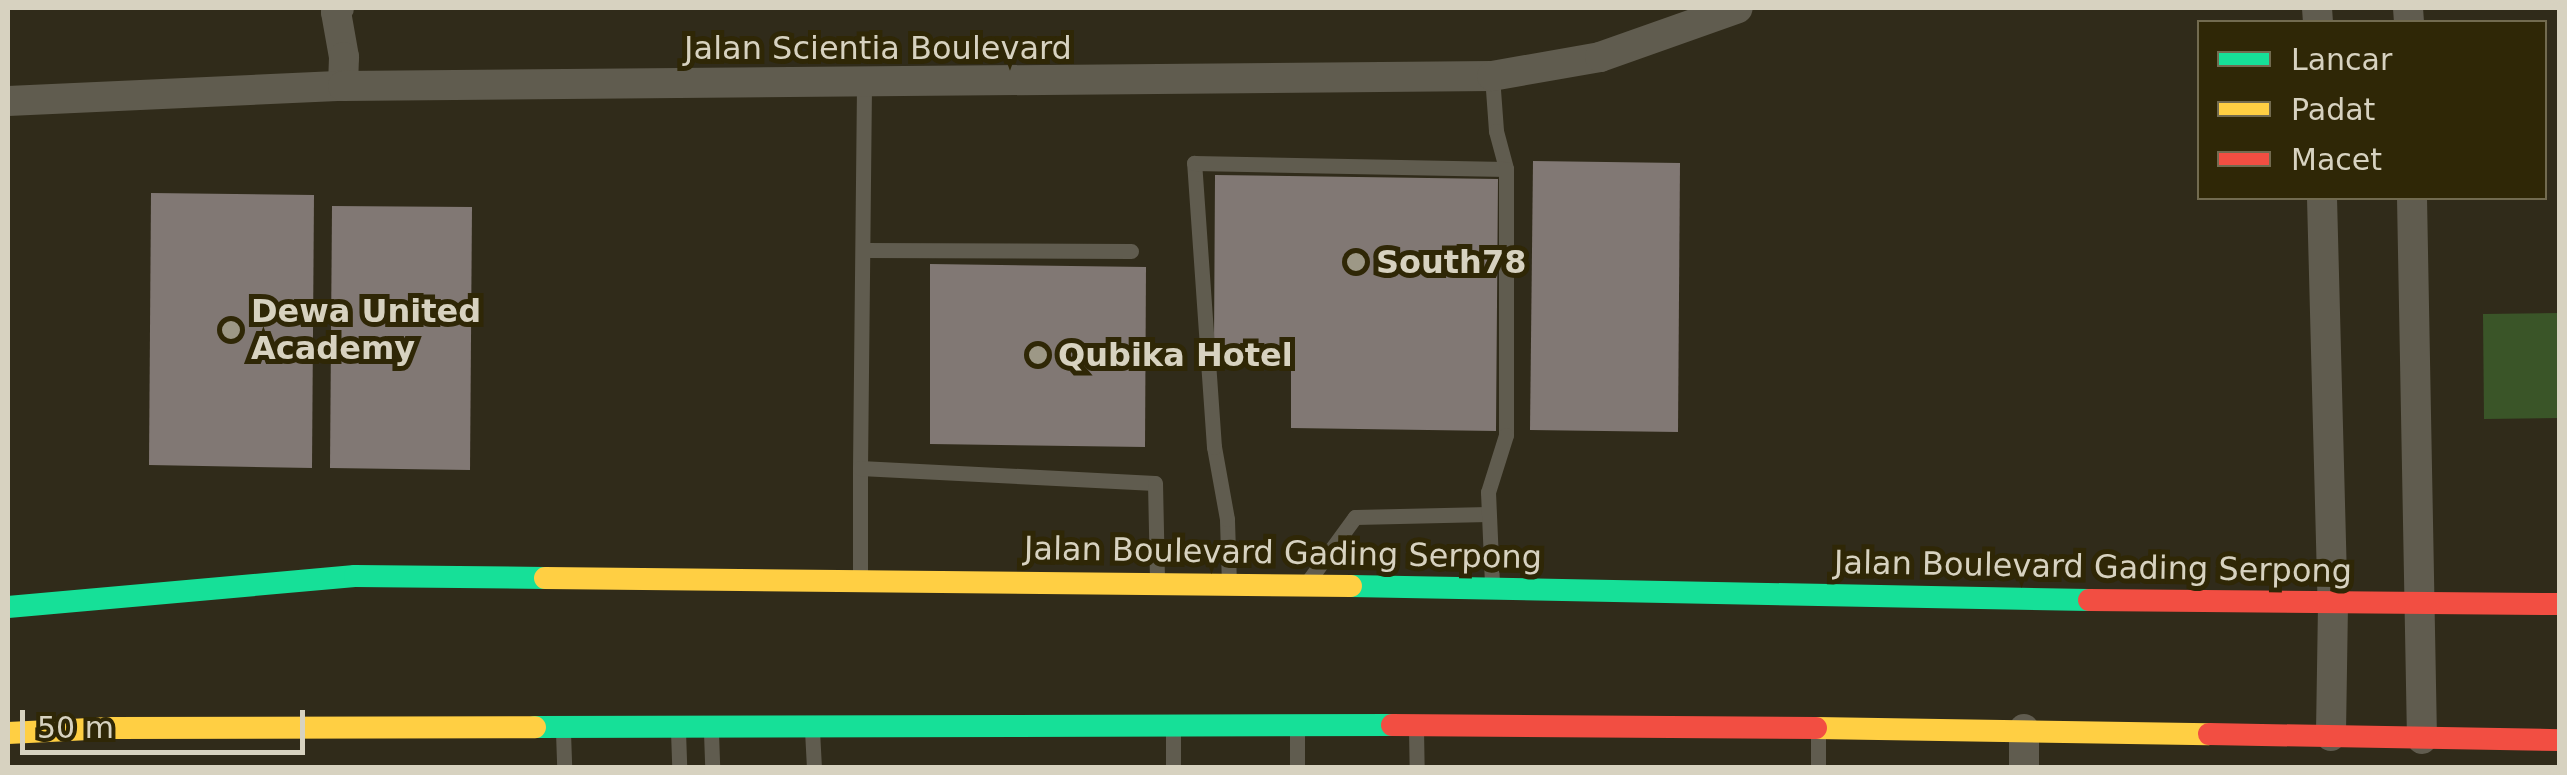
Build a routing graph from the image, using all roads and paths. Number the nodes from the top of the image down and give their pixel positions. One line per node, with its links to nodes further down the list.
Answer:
1 (339, 8): 4 (street)
2 (349, 8): 4 (street)
3 (1738, 8): 5 (street, Jalan Scientia Boulevard)
4 (343, 72): 6 (street, Jalan Scientia Boulevard); 7 (street, Jalan Scientia Boulevard)
5 (1492, 76): 6 (street, Jalan Scientia Boulevard); 8 (lane)
6 (864, 84): 11 (lane)
7 (8, 101)
8 (1506, 168): 14 (lane); 17 (lane)
9 (2322, 200): 22 (street)
10 (2412, 200): 20 (street)
11 (863, 250): 12 (lane); 13 (lane)
12 (1131, 251)
13 (860, 468): 15 (lane); 16 (lane)
14 (1488, 514): 18 (lane); 19 (lane)
15 (860, 582): 16 (main road, Jalan Boulevard Gading Serpong); 23 (main road, Jalan Boulevard Gading Serpong)
16 (1157, 584): 17 (main road, Jalan Boulevard Gading Serpong)
17 (1229, 584): 18 (main road, Jalan Boulevard Gading Serpong)
18 (1304, 586): 19 (main road, Jalan Boulevard Gading Serpong)
19 (1492, 586): 22 (main road, Jalan Boulevard Gading Serpong)
20 (2421, 604): 21 (main road, Jalan Boulevard Gading Serpong); 22 (main road, Jalan Boulevard Gading Serpong); 35 (street)
21 (2560, 604)
22 (2333, 605): 34 (street)
23 (8, 607)
24 (1297, 725): 25 (main road); 28 (main road); 42 (lane)
25 (1416, 725): 31 (main road); 43 (lane)
26 (711, 726): 27 (main road); 30 (main road); 39 (lane)
27 (812, 726): 28 (main road); 40 (lane)
28 (1174, 726): 41 (lane)
29 (564, 727): 30 (main road); 33 (main road); 37 (lane)
30 (678, 727): 38 (lane)
31 (1818, 727): 32 (main road); 44 (lane)
32 (2024, 729): 34 (main road); 45 (street)
33 (8, 733)
34 (2332, 736): 35 (main road)
35 (2422, 739): 36 (main road)
36 (2560, 740)
37 (564, 768)
38 (678, 768)
39 (712, 768)
40 (814, 768)
41 (1173, 768)
42 (1297, 768)
43 (1417, 768)
44 (1818, 768)
45 (2024, 768)

